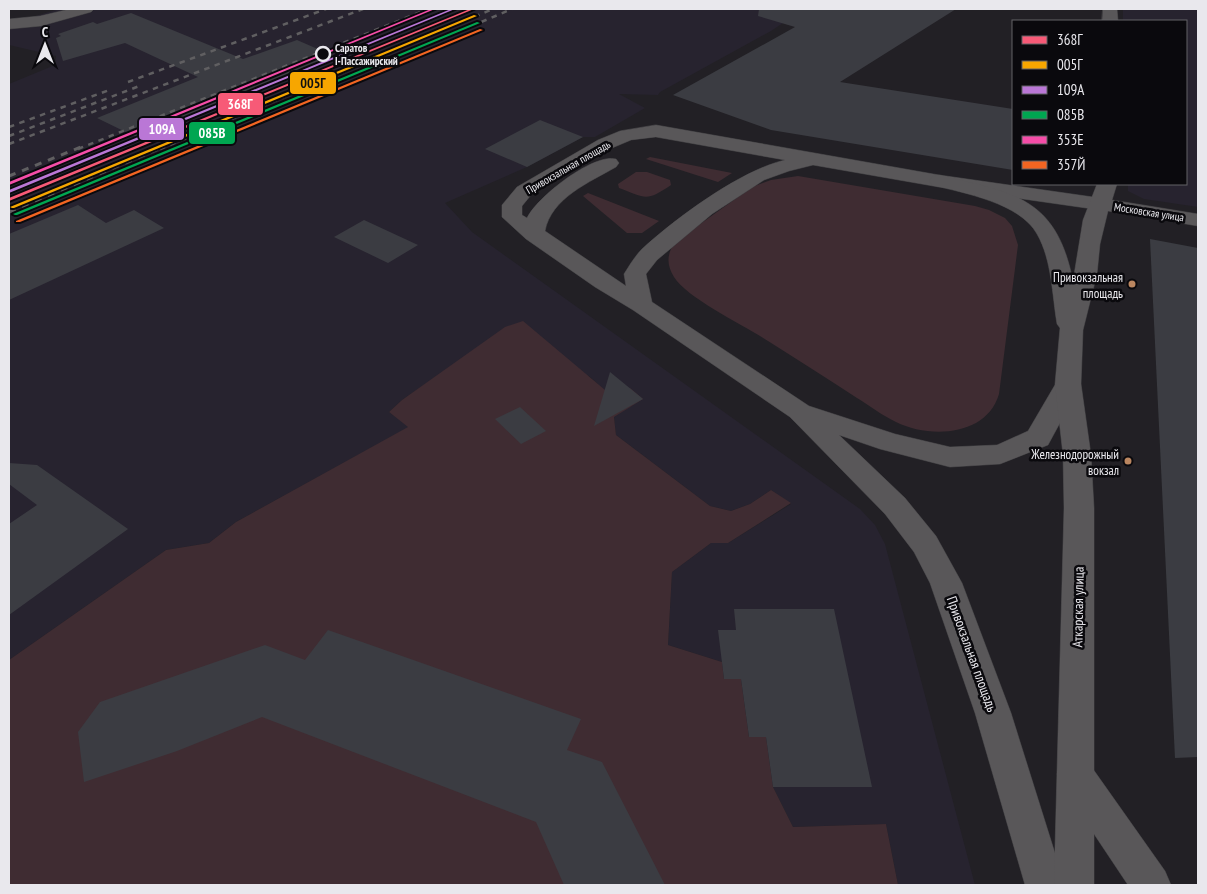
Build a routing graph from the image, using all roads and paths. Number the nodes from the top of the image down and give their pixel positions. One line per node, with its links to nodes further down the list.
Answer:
1 (86, 9): 2 (street)
2 (9, 24)
3 (682, 134): 4 (street, Привокзальная площадь); 9 (street); 9 (street, Привокзальная площадь)
4 (814, 160): 5 (street, Привокзальная площадь); 10 (street)
5 (939, 181): 7 (street, Привокзальная площадь); 11 (street, Аткарская улица)
6 (1107, 185): 7 (street, Аткарская улица)
7 (1100, 204): 8 (street, Московская улица); 11 (street, Аткарская улица)
8 (1198, 220)
9 (534, 234): 10 (street, Привокзальная площадь)
10 (641, 305): 13 (street, Привокзальная площадь)
11 (1071, 330): 12 (street, Аткарская улица)
12 (1068, 384): 13 (street, Привокзальная площадь); 14 (street, Аткарская улица)
13 (799, 411): 15 (street, Привокзальная площадь)
14 (1076, 774): 16 (street, Аткарская улица); 17 (street)
15 (1045, 885)
16 (1074, 885)
17 (1151, 885)

